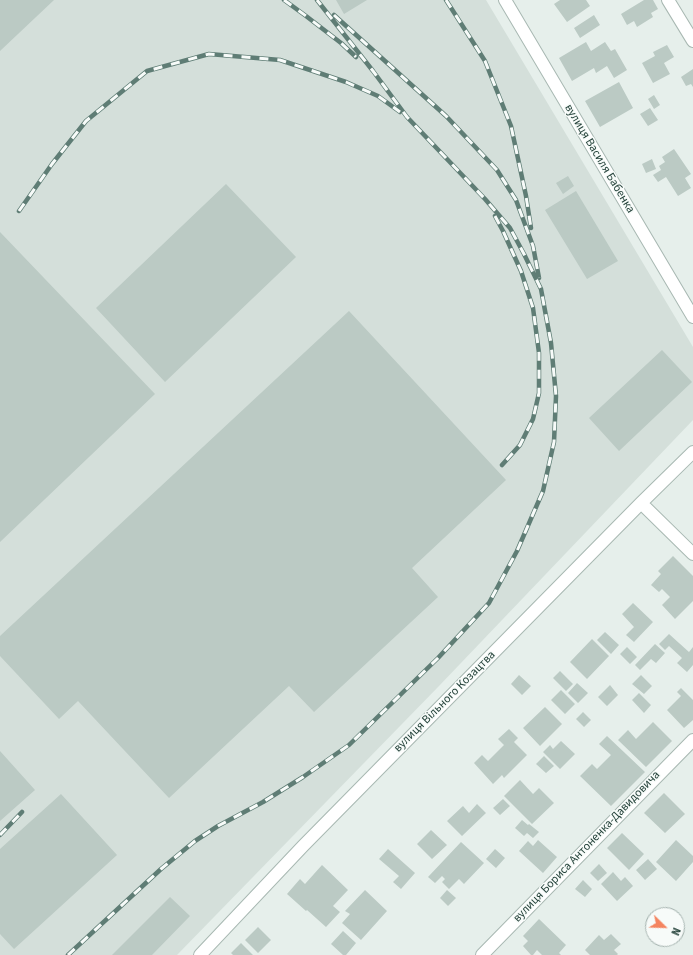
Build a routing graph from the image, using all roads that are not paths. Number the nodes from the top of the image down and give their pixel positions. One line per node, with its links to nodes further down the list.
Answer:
1 (505, 0): 4 (street, вулиця Василя Бабенка)
2 (668, 0): 3 (street)
3 (693, 41)
4 (693, 318)
5 (693, 452): 6 (street, вулиця Вільного Козацтва)
6 (641, 503): 7 (street); 9 (street, вулиця Вільного Козацтва)
7 (693, 554)
8 (693, 740): 10 (street, вулиця Бориса Антоненка-Давидовича)
9 (200, 955)
10 (482, 955)

